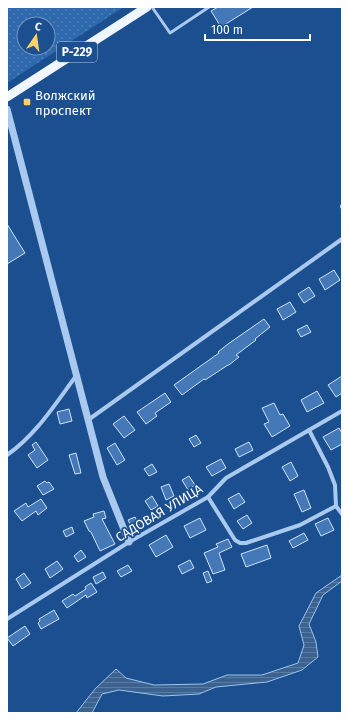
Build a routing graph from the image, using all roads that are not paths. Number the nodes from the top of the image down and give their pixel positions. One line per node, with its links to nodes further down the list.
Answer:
1 (147, 7): 4 (main road, Р-229)
2 (152, 7): 3 (lane)
3 (209, 7)
4 (7, 97)
5 (7, 109): 7 (street)
6 (342, 239): 9 (street)
7 (77, 375): 9 (street); 11 (street)
8 (342, 411): 10 (street, САДОВАЯ УЛИЦА)
9 (88, 420): 15 (street)
10 (309, 430): 12 (street, САДОВАЯ УЛИЦА); 13 (street)
11 (7, 455)
12 (208, 497): 13 (street); 15 (street, САДОВАЯ УЛИЦА)
13 (336, 506): 14 (street)
14 (342, 514)
15 (129, 542): 16 (street, САДОВАЯ УЛИЦА)
16 (7, 619)

